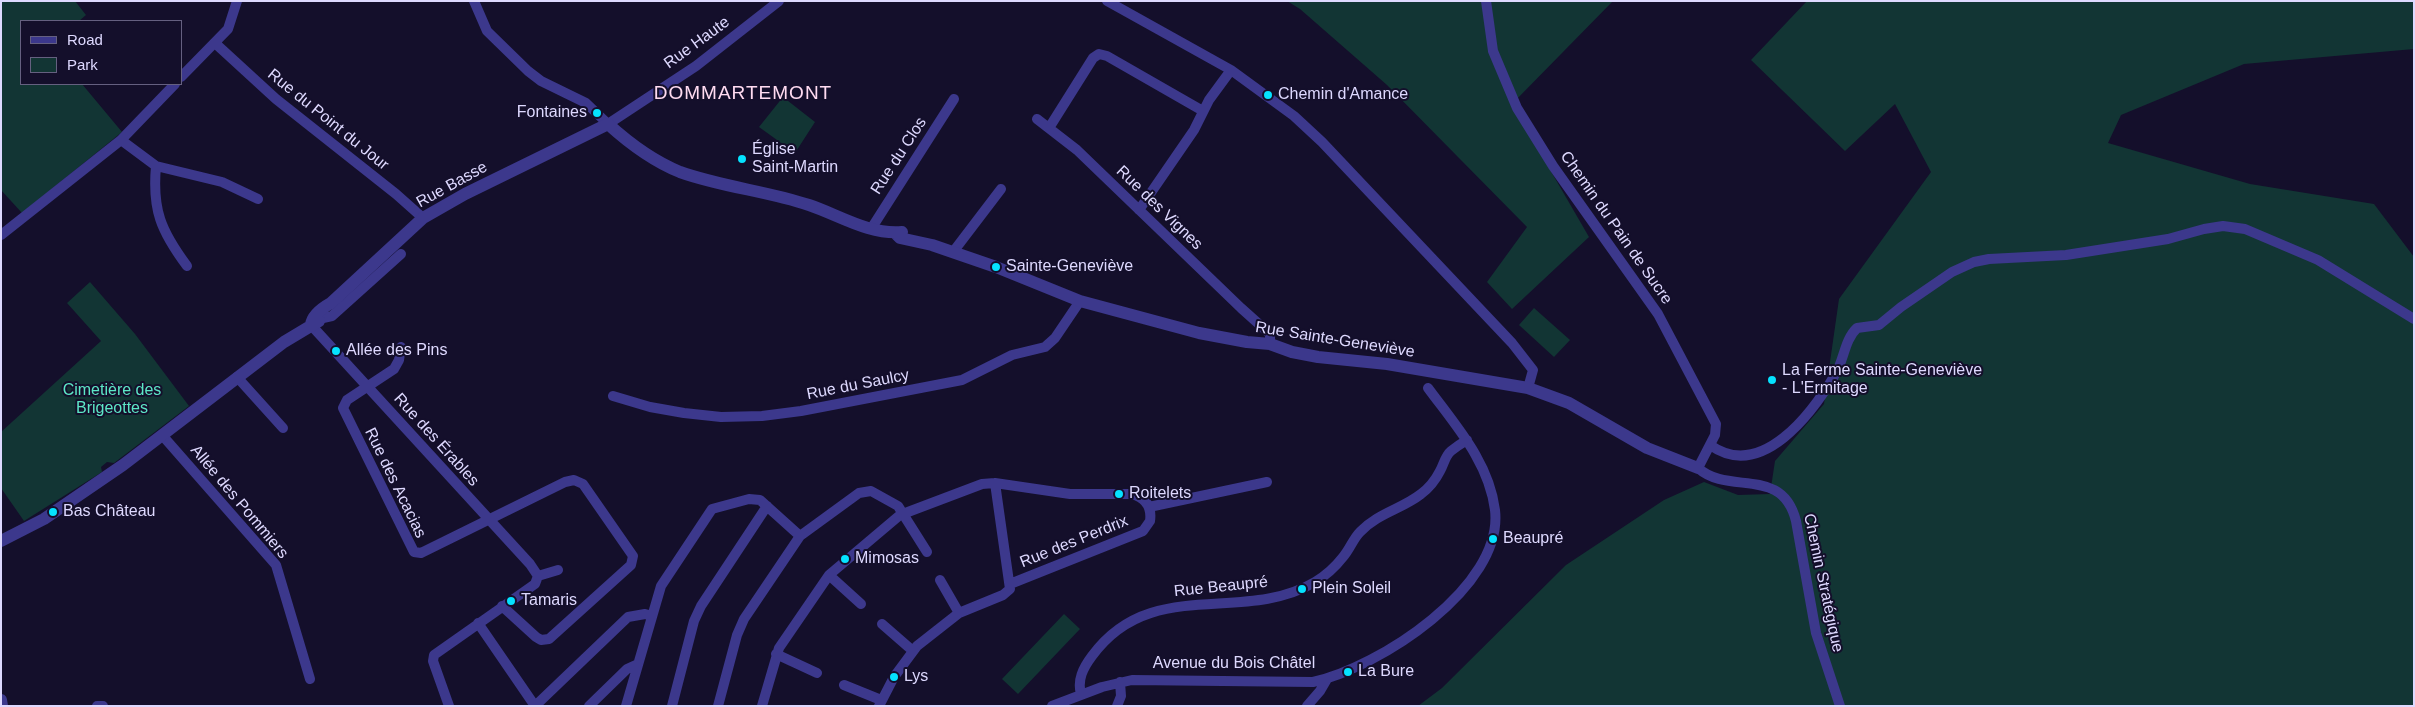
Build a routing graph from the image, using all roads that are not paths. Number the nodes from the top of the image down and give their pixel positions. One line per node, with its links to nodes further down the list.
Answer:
1 (237, 1): 6 (street)
2 (474, 1): 13 (street)
3 (779, 1): 13 (street, Rue Haute)
4 (1107, 1): 7 (street)
5 (1486, 1): 39 (street, Chemin du Pain de Sucre)
6 (216, 44): 8 (street); 20 (street, Rue du Point du Jour)
7 (1231, 70): 11 (street); 34 (street)
8 (182, 76)
9 (174, 85): 15 (street)
10 (954, 100): 21 (street, Rue du Clos)
11 (1203, 111): 14 (street); 19 (street)
12 (1036, 119): 14 (street, Rue des Vignes)
13 (608, 124): 20 (street, Rue Basse); 21 (street, Rue Sainte-Geneviève)
14 (1049, 128): 19 (street, Rue des Vignes)
15 (121, 140): 16 (street); 22 (street)
16 (156, 166): 18 (street); 25 (street)
17 (1001, 189): 23 (street)
18 (258, 199)
19 (1139, 210): 29 (street, Rue des Vignes)
20 (423, 218): 28 (street, Rue Basse)
21 (871, 229): 23 (street, Rue Sainte-Geneviève)
22 (1, 235)
23 (953, 252): 26 (street, Rue Sainte-Geneviève)
24 (401, 254): 28 (street)
25 (187, 266)
26 (1080, 301): 29 (street, Rue Sainte-Geneviève); 35 (street, Rue du Saulcy)
27 (2414, 319): 39 (street)
28 (317, 322): 31 (street, Rue Basse); 32 (street, Rue des Érables)
29 (1266, 343): 34 (street, Rue Sainte-Geneviève)
30 (401, 347): 32 (street)
31 (237, 377): 36 (street); 37 (street, Rue Basse)
32 (368, 387): 46 (street, Rue des Érables); 46 (street, Rue des Acacias)
33 (1428, 388): 38 (street, Avenue du Bois Châtel)
34 (1528, 388): 40 (street, Rue Sainte-Geneviève)
35 (613, 396)
36 (283, 428)
37 (162, 435): 48 (street, Rue Basse); 65 (street, Allée des Pommiers)
38 (1467, 440): 66 (street, Avenue du Bois Châtel); 69 (street, Rue Beaupré)
39 (1710, 446): 40 (street, Chemin du Pain de Sucre)
40 (1698, 468): 83 (street, Chemin Stratégique)
41 (1267, 482): 44 (street)
42 (995, 483): 44 (street, Rue des Perdrix); 45 (street); 54 (street)
43 (767, 506): 47 (street); 58 (street); 77 (street)
44 (1149, 507): 54 (street, Rue des Perdrix)
45 (903, 513): 47 (street); 49 (street); 51 (street)
46 (490, 520): 52 (street, Rue des Érables); 56 (street)
47 (800, 536): 78 (street)
48 (1, 541)
49 (927, 552)
50 (558, 570): 52 (street)
51 (829, 574): 55 (street); 62 (street)
52 (538, 576): 56 (street)
53 (940, 580): 57 (street)
54 (1010, 584): 57 (street, Rue des Perdrix)
55 (861, 604)
56 (502, 606): 59 (street)
57 (960, 613): 61 (street, Rue des Perdrix)
58 (652, 616): 63 (street); 74 (street)
59 (478, 623): 73 (street); 74 (street)
60 (882, 624): 61 (street)
61 (913, 650): 71 (street, Rue des Perdrix)
62 (776, 654): 64 (street); 79 (street)
63 (638, 664): 75 (street); 76 (street)
64 (817, 673)
65 (310, 679)
66 (1327, 679): 67 (street, Avenue du Bois Châtel); 82 (street)
67 (1120, 682): 69 (street, Avenue du Bois Châtel); 81 (street)
68 (844, 685): 71 (street)
69 (1081, 694): 80 (street, Avenue du Bois Châtel)
70 (1, 700): 72 (street)
71 (880, 703)
72 (2, 706)
73 (449, 706)
74 (535, 706)
75 (589, 706)
76 (626, 706)
77 (672, 706)
78 (718, 706)
79 (762, 706)
80 (1052, 706)
81 (1116, 706)
82 (1308, 706)
83 (1840, 706)

